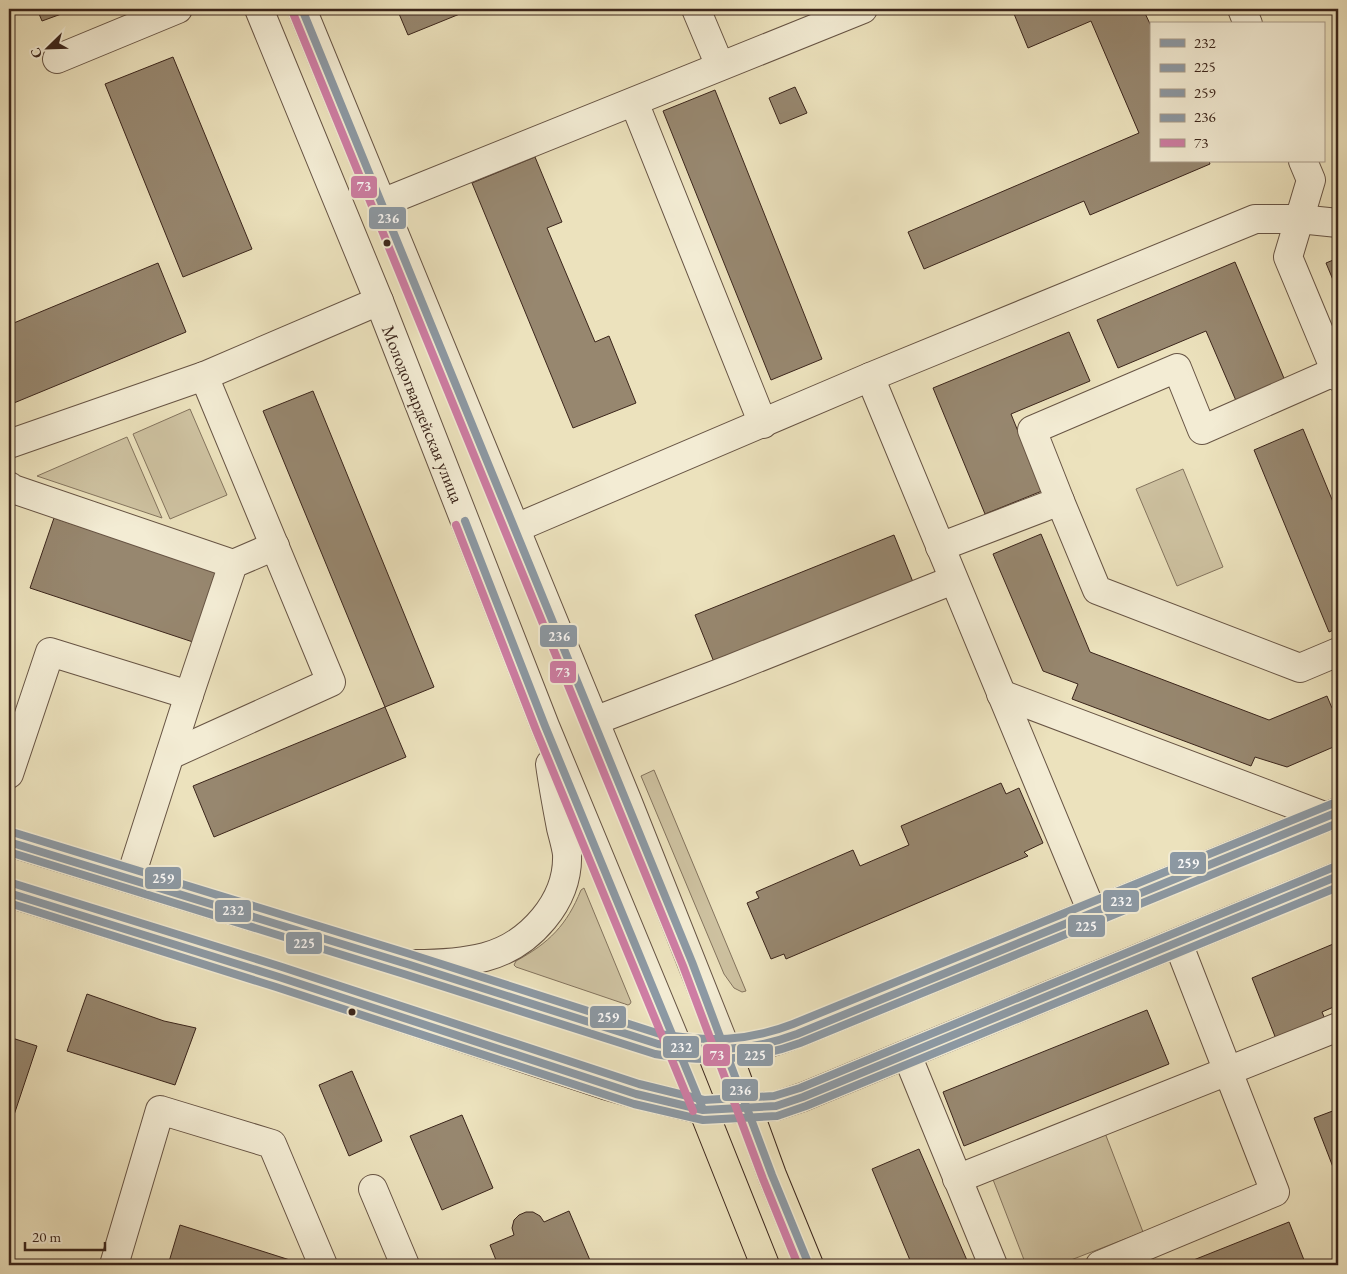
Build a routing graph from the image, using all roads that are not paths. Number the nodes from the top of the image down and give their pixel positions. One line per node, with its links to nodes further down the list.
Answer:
1 (178, 9): 8 (street)
2 (259, 9): 15 (street, Молодогвардейская улица)
3 (302, 9): 12 (street)
4 (696, 9): 9 (street)
5 (863, 9): 9 (street)
6 (1242, 9): 7 (street)
7 (1247, 22)
8 (57, 58)
9 (720, 66): 10 (street)
10 (634, 102): 12 (street); 19 (street)
11 (1303, 162): 13 (street)
12 (382, 203): 23 (street)
13 (1298, 220): 14 (street); 16 (street); 18 (street)
14 (1338, 223)
15 (379, 301): 17 (street); 32 (street, Молодогвардейская улица)
16 (1337, 374): 22 (street)
17 (204, 376): 20 (street); 24 (street)
18 (870, 377): 19 (street); 25 (street)
19 (763, 424): 23 (street)
20 (9, 444)
21 (9, 486): 26 (street)
22 (1060, 500): 25 (street); 28 (street)
23 (516, 528): 31 (street)
24 (275, 546): 26 (street); 33 (street)
25 (940, 547): 27 (street)
26 (233, 564): 30 (street)
27 (953, 580): 29 (street); 31 (street)
28 (1338, 652)
29 (1001, 694): 35 (street); 40 (street)
30 (189, 695): 33 (street); 34 (street)
31 (594, 721): 45 (street)
32 (545, 726): 42 (street); 44 (street, Молодогвардейская улица)
33 (170, 755): 38 (street)
34 (9, 774)
35 (1333, 815): 40 (main road)
36 (9, 842): 38 (main road)
37 (1338, 876): 41 (main road)
38 (130, 879): 42 (main road)
39 (9, 893): 49 (main road)
40 (1092, 912): 45 (main road)
41 (1178, 943): 46 (main road); 47 (street)
42 (407, 964): 44 (main road)
43 (1338, 1028): 47 (street)
44 (678, 1047): 45 (main road); 49 (main road, Молодогвардейская улица)
45 (726, 1049): 48 (main road)
46 (907, 1056): 48 (main road); 50 (street)
47 (1228, 1070): 50 (street); 58 (street)
48 (747, 1108): 49 (main road); 56 (main road)
49 (703, 1110): 55 (main road, Молодогвардейская улица)
50 (958, 1179): 57 (street)
51 (373, 1190): 54 (street)
52 (114, 1265): 53 (street)
53 (323, 1265)
54 (405, 1265)
55 (765, 1265)
56 (809, 1265)
57 (992, 1265)
58 (1100, 1265)

